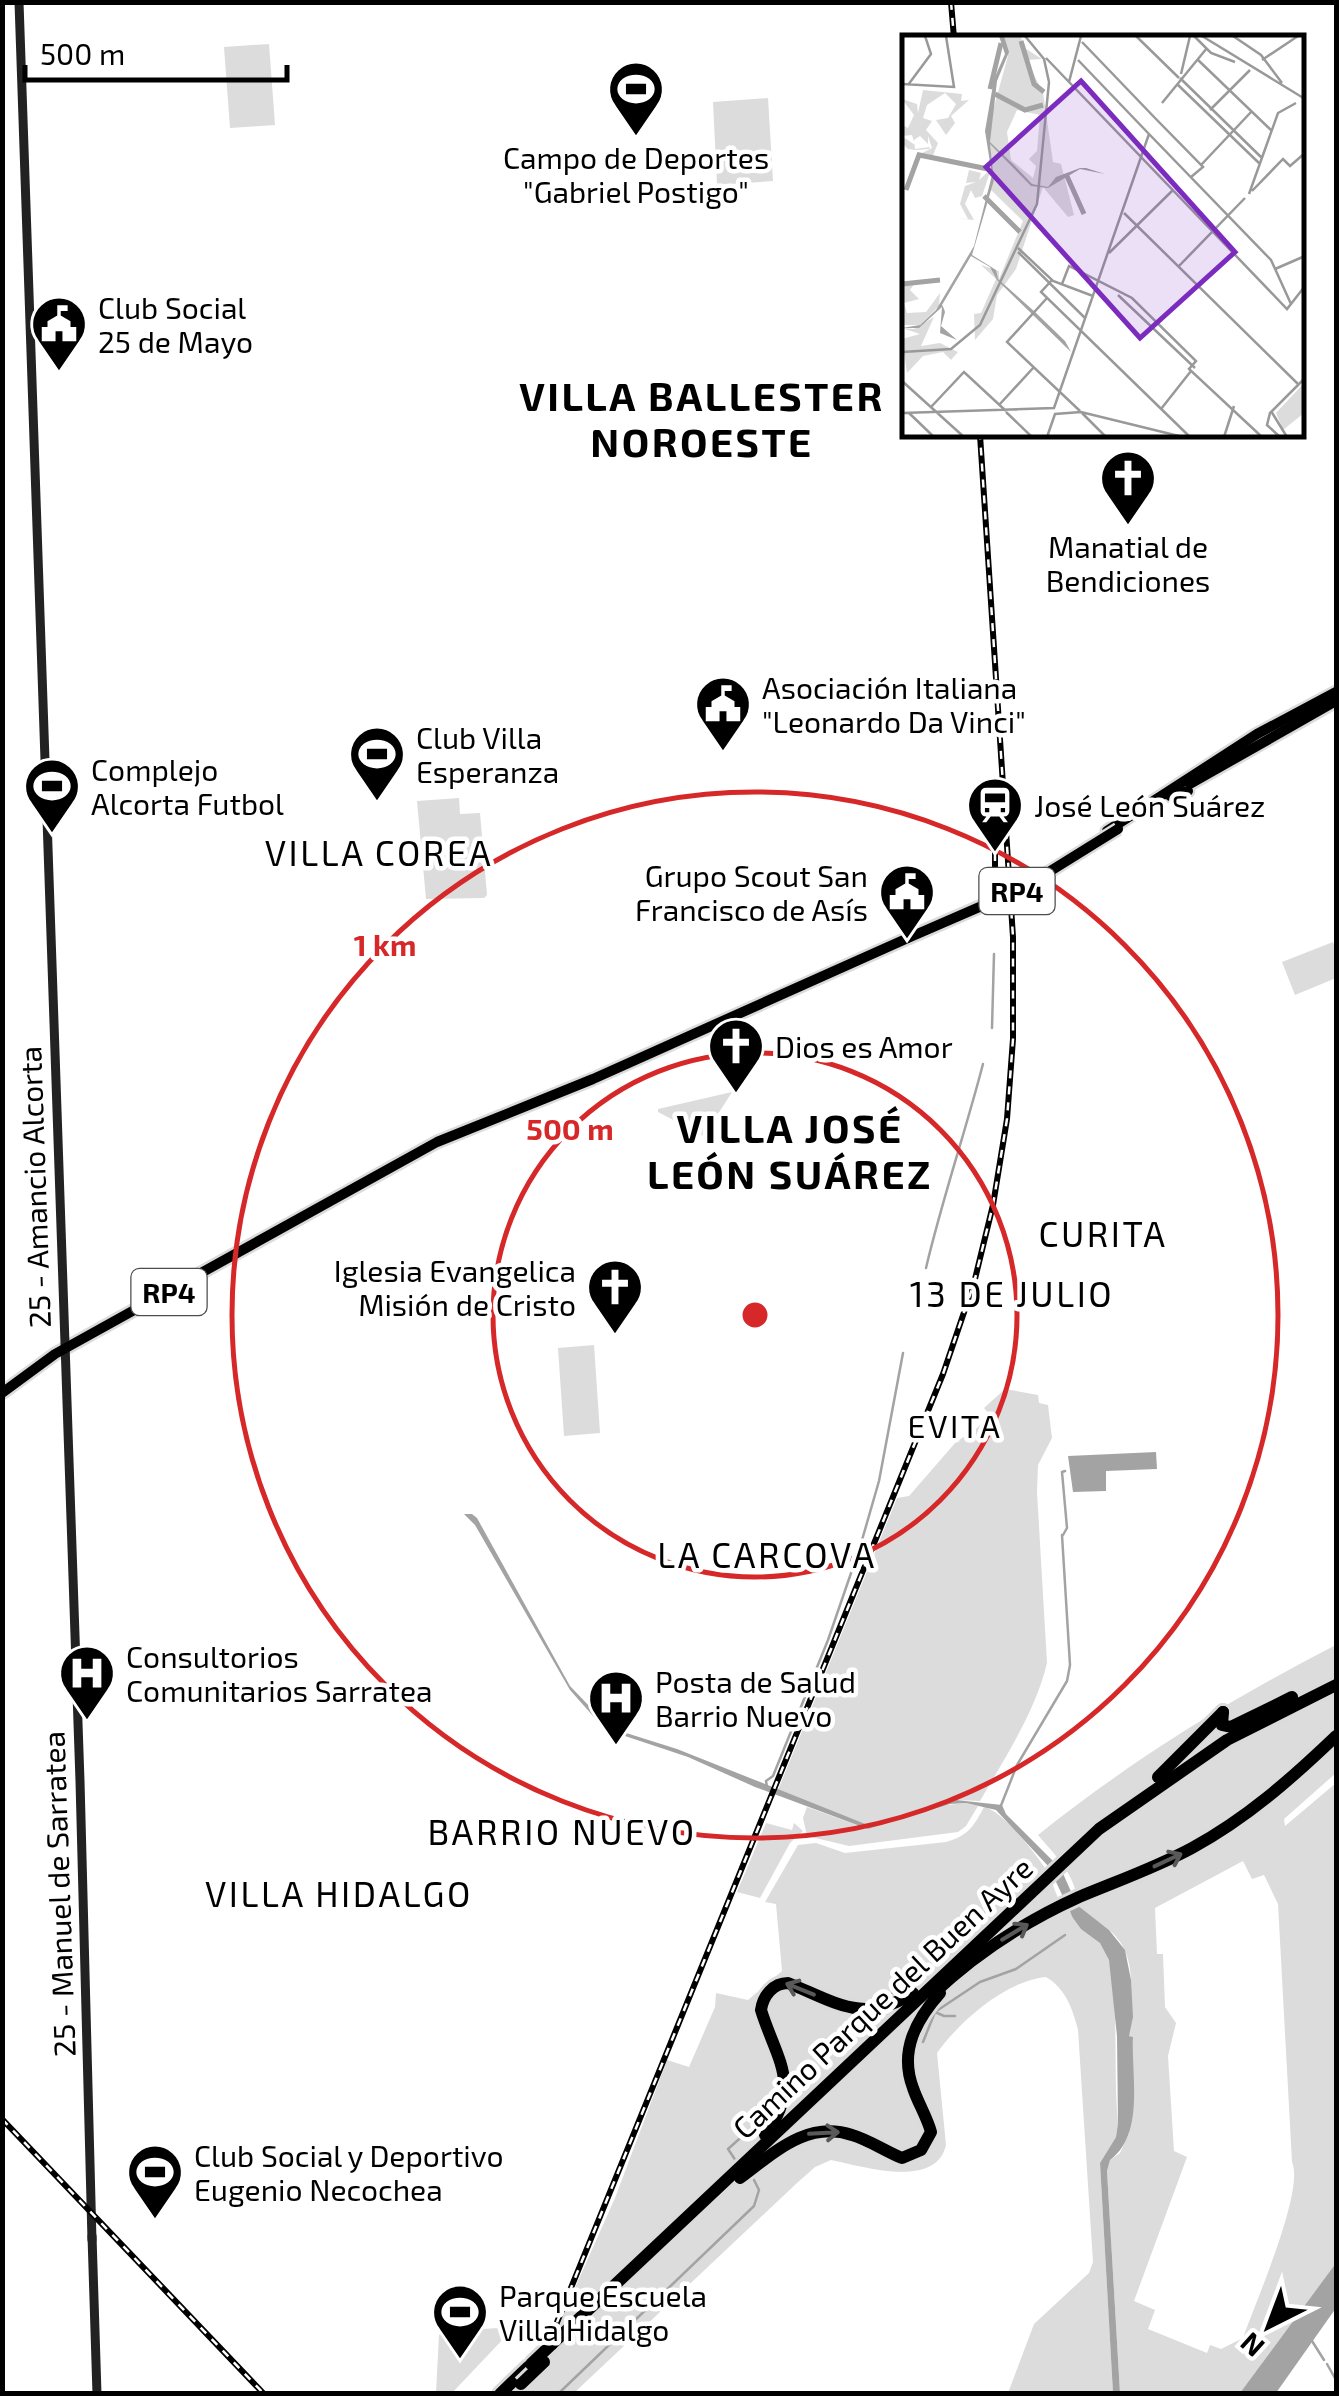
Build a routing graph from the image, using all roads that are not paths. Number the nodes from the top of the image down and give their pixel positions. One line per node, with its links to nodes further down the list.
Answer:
1 (17, 2): 7 (main road, 25 - Amancio Alcorta); 7 (main road)
2 (1336, 692): 6 (main road, RP4)
3 (1336, 701): 5 (main road, RP4)
4 (1188, 791): 5 (main road)
5 (1170, 796): 6 (main road, RP4)
6 (1117, 828): 7 (main road, RP4, bridge)
7 (63, 1351): 8 (main road, RP4); 15 (main road, 25 - Manuel de Sarratea)
8 (2, 1396)
9 (1336, 1683): 11 (highway, Camino Parque del Buen Ayre); 11 (highway)
10 (1336, 1736): 12 (highway, Camino Parque del Buen Ayre, one-way to 10)
11 (1099, 1829): 12 (highway, Camino Parque del Buen Ayre)
12 (955, 1968): 13 (highway, Camino Parque del Buen Ayre); 13 (highway, one-way to 12); 13 (highway, one-way to 13)
13 (737, 2174): 14 (highway, Camino Parque del Buen Ayre, bridge); 16 (highway, Camino Parque del Buen Ayre, bridge)
14 (516, 2389)
15 (97, 2394)
16 (500, 2394)

